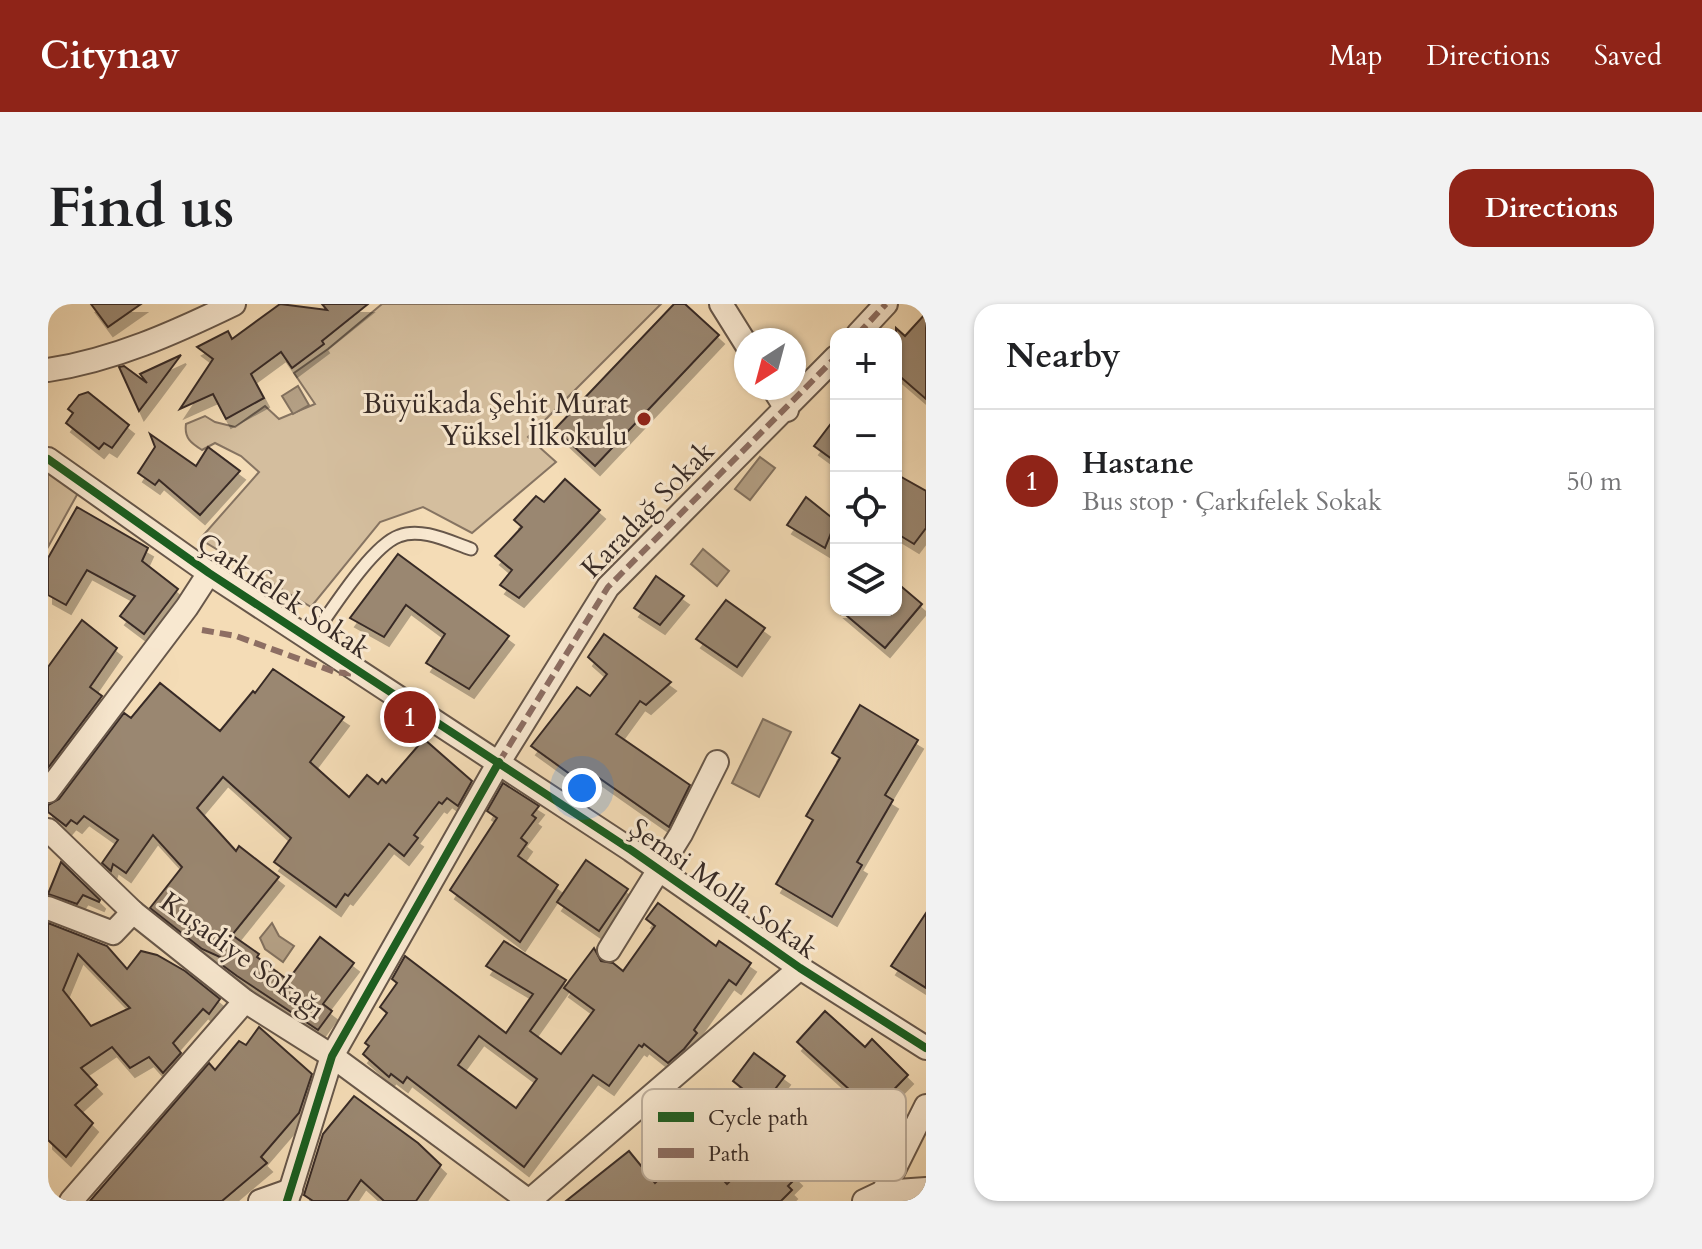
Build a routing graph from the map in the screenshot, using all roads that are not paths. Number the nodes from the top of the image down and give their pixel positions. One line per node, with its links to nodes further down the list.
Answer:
1 (234, 304): 7 (street)
2 (721, 304): 4 (street)
3 (886, 304): 5 (street)
4 (736, 328)
5 (864, 328)
6 (830, 363): 9 (street, Karadağ Sokak)
7 (48, 370)
8 (781, 400): 9 (street)
9 (787, 410): 14 (street, Karadağ Sokak)
10 (48, 459): 12 (street, Çarkıfelek Sokak)
11 (471, 549): 13 (lane)
12 (209, 573): 13 (street, Çarkıfelek Sokak); 16 (street)
13 (311, 639): 14 (street, Çarkıfelek Sokak)
14 (499, 762): 18 (street, Şemsi Molla Sokak); 25 (street, Karadağ Sokak)
15 (717, 762): 18 (street)
16 (48, 791)
17 (48, 830): 20 (street, Kuşadiye Sokağı)
18 (659, 870): 21 (street); 22 (street, Şemsi Molla Sokak)
19 (48, 908): 20 (street)
20 (133, 912): 23 (street, Kuşadiye Sokağı)
21 (609, 950)
22 (800, 968): 24 (street, Şemsi Molla Sokak); 26 (street)
23 (245, 1001): 25 (street, Kuşadiye Sokağı); 33 (street)
24 (926, 1048)
25 (332, 1056): 31 (street, Karadağ Sokak); 35 (street, Kuşadiye Sokağı)
26 (659, 1089)
27 (642, 1104): 35 (street)
28 (926, 1106): 29 (street)
29 (906, 1140)
30 (926, 1189): 32 (street)
31 (289, 1196): 34 (street)
32 (873, 1197)
33 (71, 1201)
34 (260, 1201)
35 (529, 1201)

